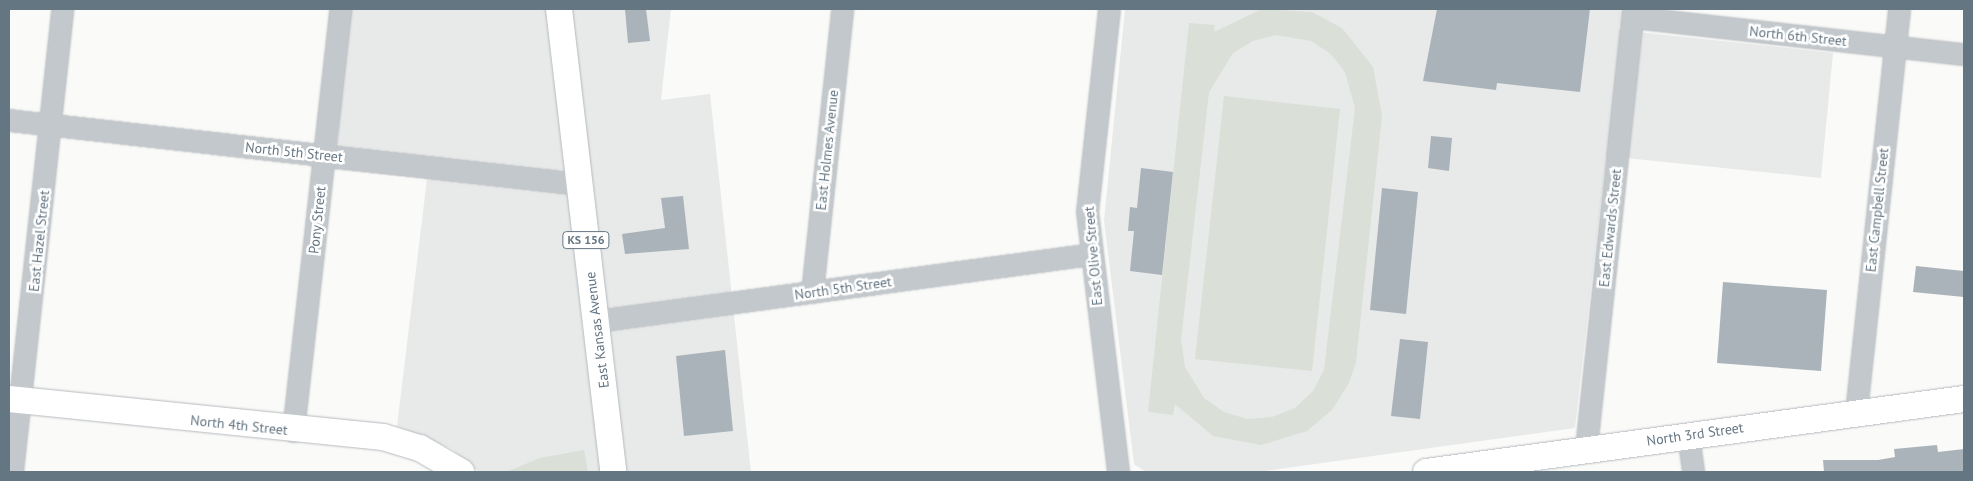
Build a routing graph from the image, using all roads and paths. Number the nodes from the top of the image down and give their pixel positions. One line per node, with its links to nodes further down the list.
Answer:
1 (62, 9): 11 (street, East Hazel Street)
2 (340, 9): 12 (street, Pony Street)
3 (559, 9): 13 (main road, East Kansas Avenue / KS 156)
4 (842, 9): 15 (street, East Holmes Avenue)
5 (1109, 9): 14 (street, East Olive Street)
6 (1899, 9): 8 (street, East Campbell Street)
7 (1633, 13): 8 (street, North 6th Street); 22 (street, East Edwards Street)
8 (1895, 46): 9 (street, North 6th Street); 19 (street, East Campbell Street)
9 (1964, 54)
10 (9, 120): 11 (street, North 5th Street)
11 (50, 125): 12 (street, North 5th Street); 18 (street, East Hazel Street)
12 (324, 155): 13 (street, North 5th Street); 20 (street, Pony Street)
13 (580, 184): 16 (main road, East Kansas Avenue / KS 156)
14 (1090, 254): 15 (street, North 5th Street); 27 (street, East Olive Street)
15 (812, 292): 16 (street, North 5th Street)
16 (596, 321): 26 (main road, East Kansas Avenue / KS 156)
17 (1964, 399): 19 (main road, North 3rd Street)
18 (16, 400): 20 (main road, North 4th Street); 24 (street, East Hazel Street)
19 (1856, 412): 21 (main road, North 3rd Street)
20 (293, 431): 25 (main road, North 4th Street)
21 (1688, 435): 22 (main road, North 3rd Street); 29 (street)
22 (1586, 448): 23 (main road, North 3rd Street)
23 (1468, 470): 28 (main road, North 3rd Street)
24 (12, 472)
25 (461, 472)
26 (613, 472)
27 (1118, 472)
28 (1426, 472)
29 (1693, 472)

